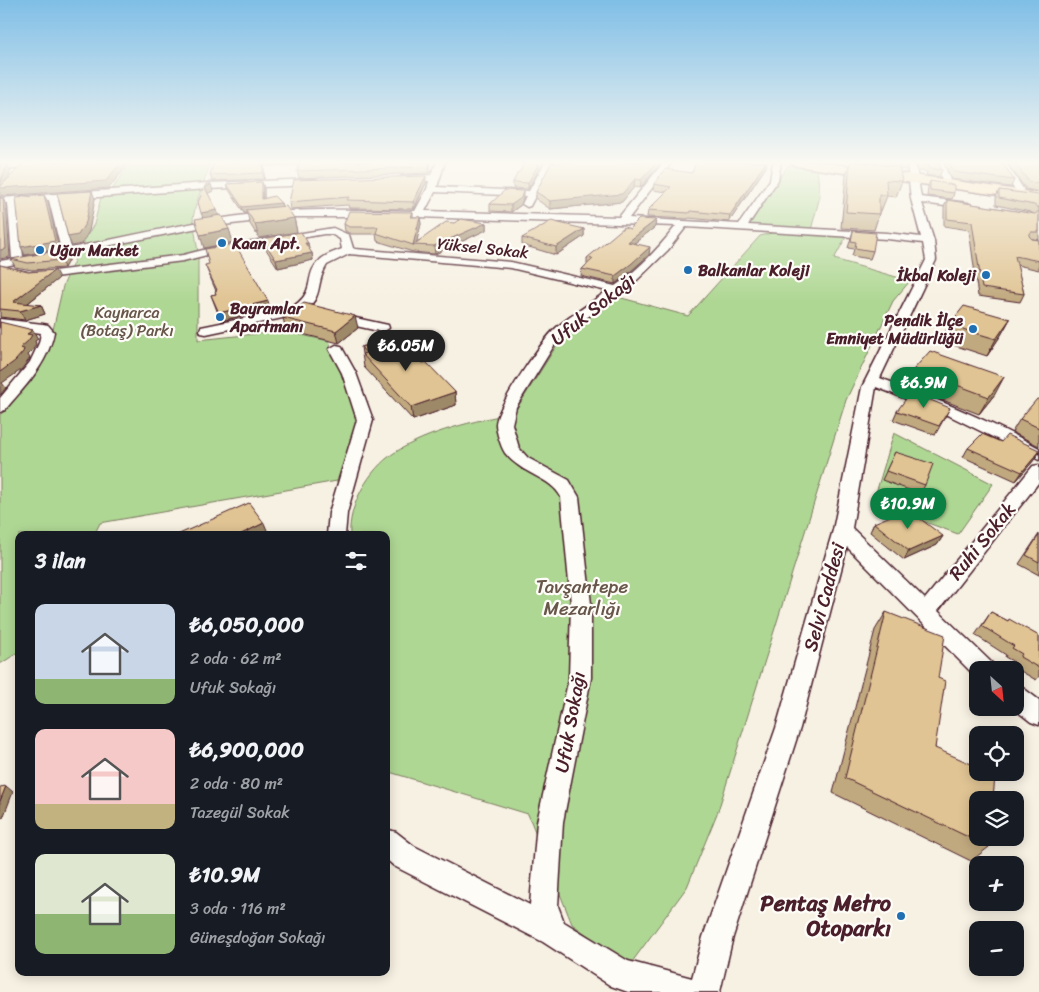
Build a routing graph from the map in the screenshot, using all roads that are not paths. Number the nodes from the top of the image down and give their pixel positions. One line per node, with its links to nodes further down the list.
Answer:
1 (13, 208): 8 (street)
2 (56, 208): 19 (street)
3 (422, 208): 9 (street)
4 (526, 208): 12 (street)
5 (631, 208): 13 (street)
6 (755, 208): 15 (street)
7 (919, 208): 17 (street, Selvi Caddesi)
8 (14, 213): 10 (street); 22 (street)
9 (419, 214): 11 (street); 12 (street)
10 (0, 215)
11 (286, 215): 16 (street); 19 (street)
12 (522, 216): 13 (street)
13 (621, 221): 14 (street)
14 (682, 225): 15 (street); 23 (street, Ufuk Sokağı)
15 (741, 228): 17 (street)
16 (308, 233): 18 (street); 22 (street)
17 (929, 241): 29 (street, Selvi Caddesi)
18 (348, 250): 23 (street, Yüksel Sokak); 24 (street)
19 (68, 252): 22 (street)
20 (0, 264): 22 (street)
21 (0, 269): 22 (street)
22 (19, 269)
23 (617, 290): 40 (street, Ufuk Sokağı)
24 (301, 308): 26 (street); 27 (street)
25 (0, 323): 30 (street)
26 (383, 328)
27 (206, 330)
28 (336, 349): 34 (street)
29 (872, 380): 31 (street); 33 (street, Selvi Caddesi)
30 (0, 406)
31 (1039, 455)
32 (1039, 470): 35 (street, Ruhi Sokak)
33 (842, 530): 35 (street); 42 (street, Selvi Caddesi)
34 (336, 531)
35 (925, 613): 36 (street)
36 (975, 661)
37 (1024, 702): 38 (street)
38 (1039, 714)
39 (390, 845): 40 (street)
40 (553, 932): 41 (street)
41 (687, 992)
42 (704, 992)

